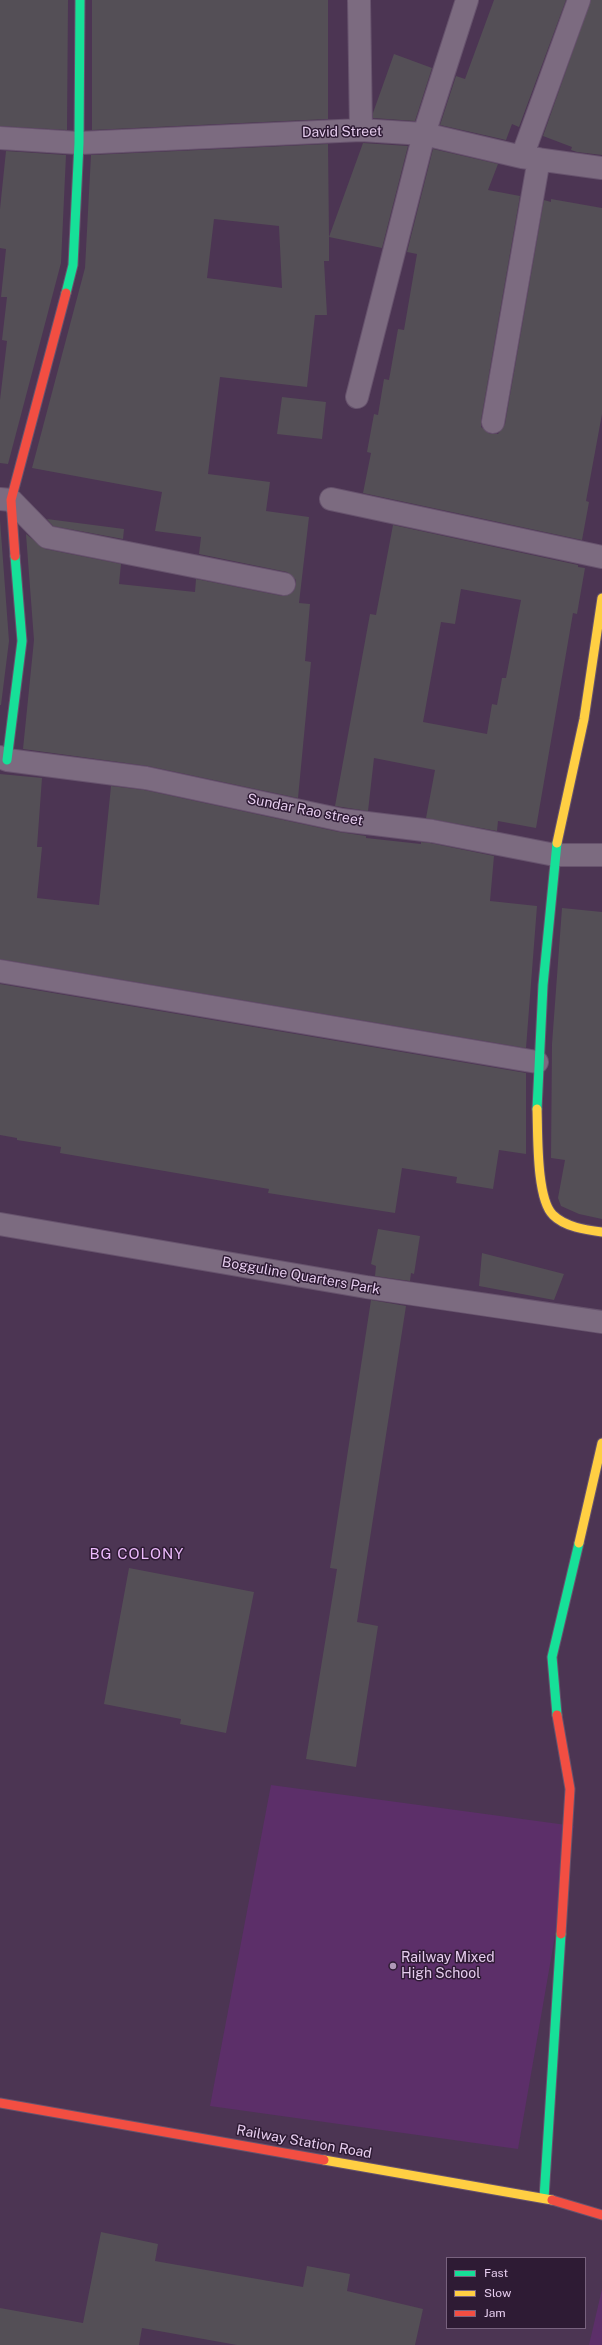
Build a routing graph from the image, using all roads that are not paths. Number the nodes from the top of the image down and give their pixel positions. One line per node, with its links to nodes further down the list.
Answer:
1 (80, 0): 8 (street)
2 (359, 0): 5 (street)
3 (467, 0): 6 (street)
4 (579, 0): 9 (street)
5 (361, 130): 6 (street, David Street); 8 (street, David Street)
6 (424, 134): 9 (street, David Street); 11 (street)
7 (0, 138): 8 (street, David Street)
8 (79, 143): 13 (street)
9 (531, 158): 10 (street, David Street); 12 (street)
10 (602, 168)
11 (357, 397)
12 (493, 422)
13 (6, 499): 16 (street); 18 (street)
14 (331, 499): 15 (street)
15 (602, 557)
16 (284, 584)
17 (602, 598): 20 (street)
18 (4, 759): 20 (street, Sundar Rao street)
19 (602, 855): 20 (street, Sundar Rao street)
20 (555, 856): 22 (street)
21 (0, 971): 22 (street)
22 (537, 1062): 24 (street)
23 (0, 1224): 25 (street, Bogguline Quarters Park)
24 (602, 1232)
25 (602, 1322)
26 (602, 1443): 28 (street)
27 (0, 2103): 28 (street, Railway Station Road)
28 (544, 2198): 29 (street, Railway Station Road)
29 (602, 2214)

